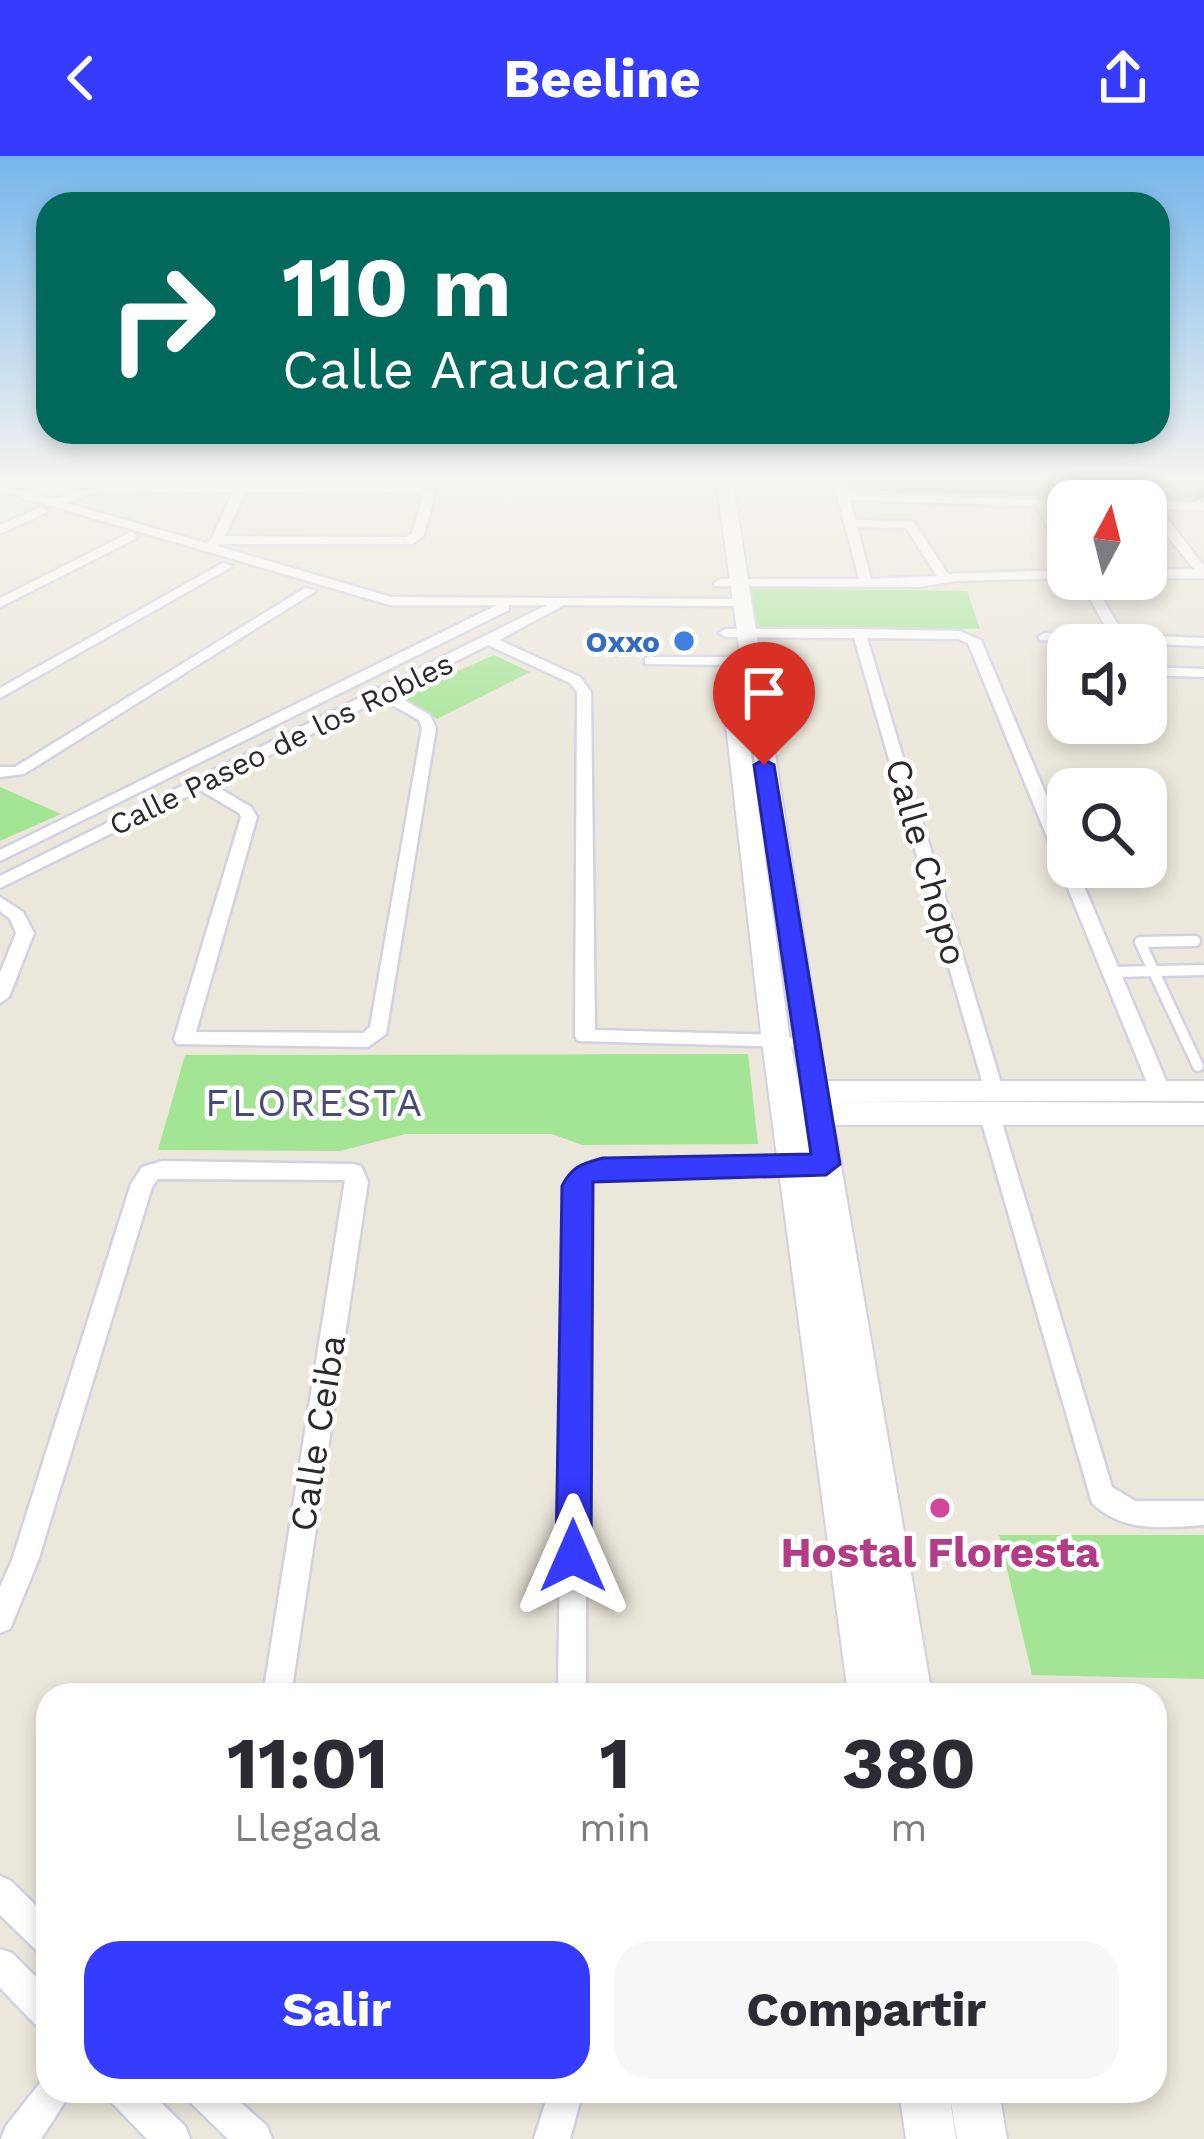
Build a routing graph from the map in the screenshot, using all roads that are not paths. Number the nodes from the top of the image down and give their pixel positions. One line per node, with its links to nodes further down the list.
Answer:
1 (65, 570): 15 (street)
2 (221, 570): 28 (street)
3 (239, 570): 14 (street)
4 (280, 570): 16 (street)
5 (724, 570): 20 (main road)
6 (729, 570): 20 (main road)
7 (862, 570): 13 (street)
8 (939, 570): 12 (street)
9 (1167, 574): 10 (street)
10 (1204, 574)
11 (1047, 575): 12 (street)
12 (945, 579): 13 (street)
13 (866, 583): 20 (street)
14 (310, 591): 18 (street); 32 (street)
15 (0, 603)
16 (510, 604): 17 (street); 18 (street, Calle Paseo de los Robles)
17 (561, 604): 19 (street, Calle Paseo de los Robles); 20 (street)
18 (492, 612): 19 (street); 30 (street, Calle Paseo de los Robles)
19 (544, 612): 20 (street); 22 (street, Calle Paseo de los Robles)
20 (732, 614): 21 (street); 25 (street); 42 (main road)
21 (859, 633): 40 (street); 47 (street, Calle Chopo)
22 (490, 641): 29 (street, Calle Paseo de los Robles); 42 (street)
23 (1167, 642): 24 (street)
24 (1204, 643)
25 (650, 661)
26 (1167, 672): 27 (street)
27 (1204, 674)
28 (0, 694)
29 (383, 694): 31 (street, Calle Paseo de los Robles); 33 (street)
30 (299, 706): 31 (street); 34 (street, Calle Paseo de los Robles)
31 (328, 723): 33 (street, Calle Paseo de los Robles)
32 (6, 773)
33 (201, 784): 35 (street, Calle Paseo de los Robles)
34 (0, 856)
35 (0, 883)
36 (0, 902): 41 (street)
37 (1195, 940): 39 (lane)
38 (1204, 970): 39 (lane)
39 (1155, 971): 40 (lane); 43 (lane)
40 (1112, 972): 44 (street)
41 (0, 998)
42 (791, 1042): 45 (main road); 46 (main road)
43 (1201, 1079): 44 (main road)
44 (1160, 1090): 48 (main road)
45 (817, 1102): 46 (main road); 47 (main road); 51 (main road)
46 (785, 1103): 50 (main road)
47 (992, 1103): 48 (main road); 52 (street, Calle Chopo)
48 (1073, 1103): 49 (main road)
49 (1204, 1115)
50 (795, 1164): 51 (street); 55 (street); 56 (main road)
51 (826, 1164): 57 (main road)
52 (1204, 1514)
53 (0, 1618): 54 (street, Calle Ceiba)
54 (279, 1683)
55 (572, 1683)
56 (867, 1683)
57 (909, 1683)
58 (0, 1892): 59 (street)
59 (36, 1928)
60 (0, 1965): 61 (street)
61 (36, 2001)
62 (47, 2103): 68 (street)
63 (136, 2103): 69 (street)
64 (216, 2103): 70 (street)
65 (562, 2103): 71 (street)
66 (926, 2103): 72 (main road)
67 (976, 2103): 73 (main road)
68 (19, 2139)
69 (172, 2139)
70 (254, 2139)
71 (552, 2139)
72 (931, 2139)
73 (982, 2139)

